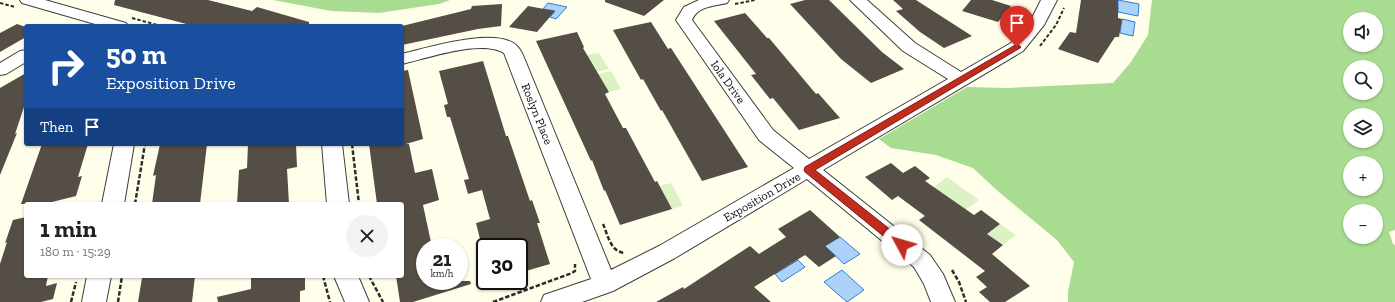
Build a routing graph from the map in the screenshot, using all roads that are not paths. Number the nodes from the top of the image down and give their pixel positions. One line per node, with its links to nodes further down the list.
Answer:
1 (28, 0): 5 (street)
2 (858, 0): 11 (street)
3 (727, 2): 14 (street, Iola Drive)
4 (1057, 2): 11 (street, Exposition Drive)
5 (92, 18): 6 (street); 7 (street)
6 (81, 24)
7 (113, 24)
8 (24, 56): 10 (street)
9 (404, 58): 19 (street, Roslyn Place)
10 (0, 70)
11 (962, 80): 14 (street, Exposition Drive)
12 (124, 146): 15 (street)
13 (332, 146): 16 (street)
14 (809, 170): 19 (street, Exposition Drive); 23 (street)
15 (113, 202)
16 (338, 202)
17 (99, 278): 20 (street)
18 (347, 278): 21 (street)
19 (604, 284): 22 (street, Exposition Drive)
20 (94, 302)
21 (357, 302)
22 (553, 302)
23 (943, 302)

